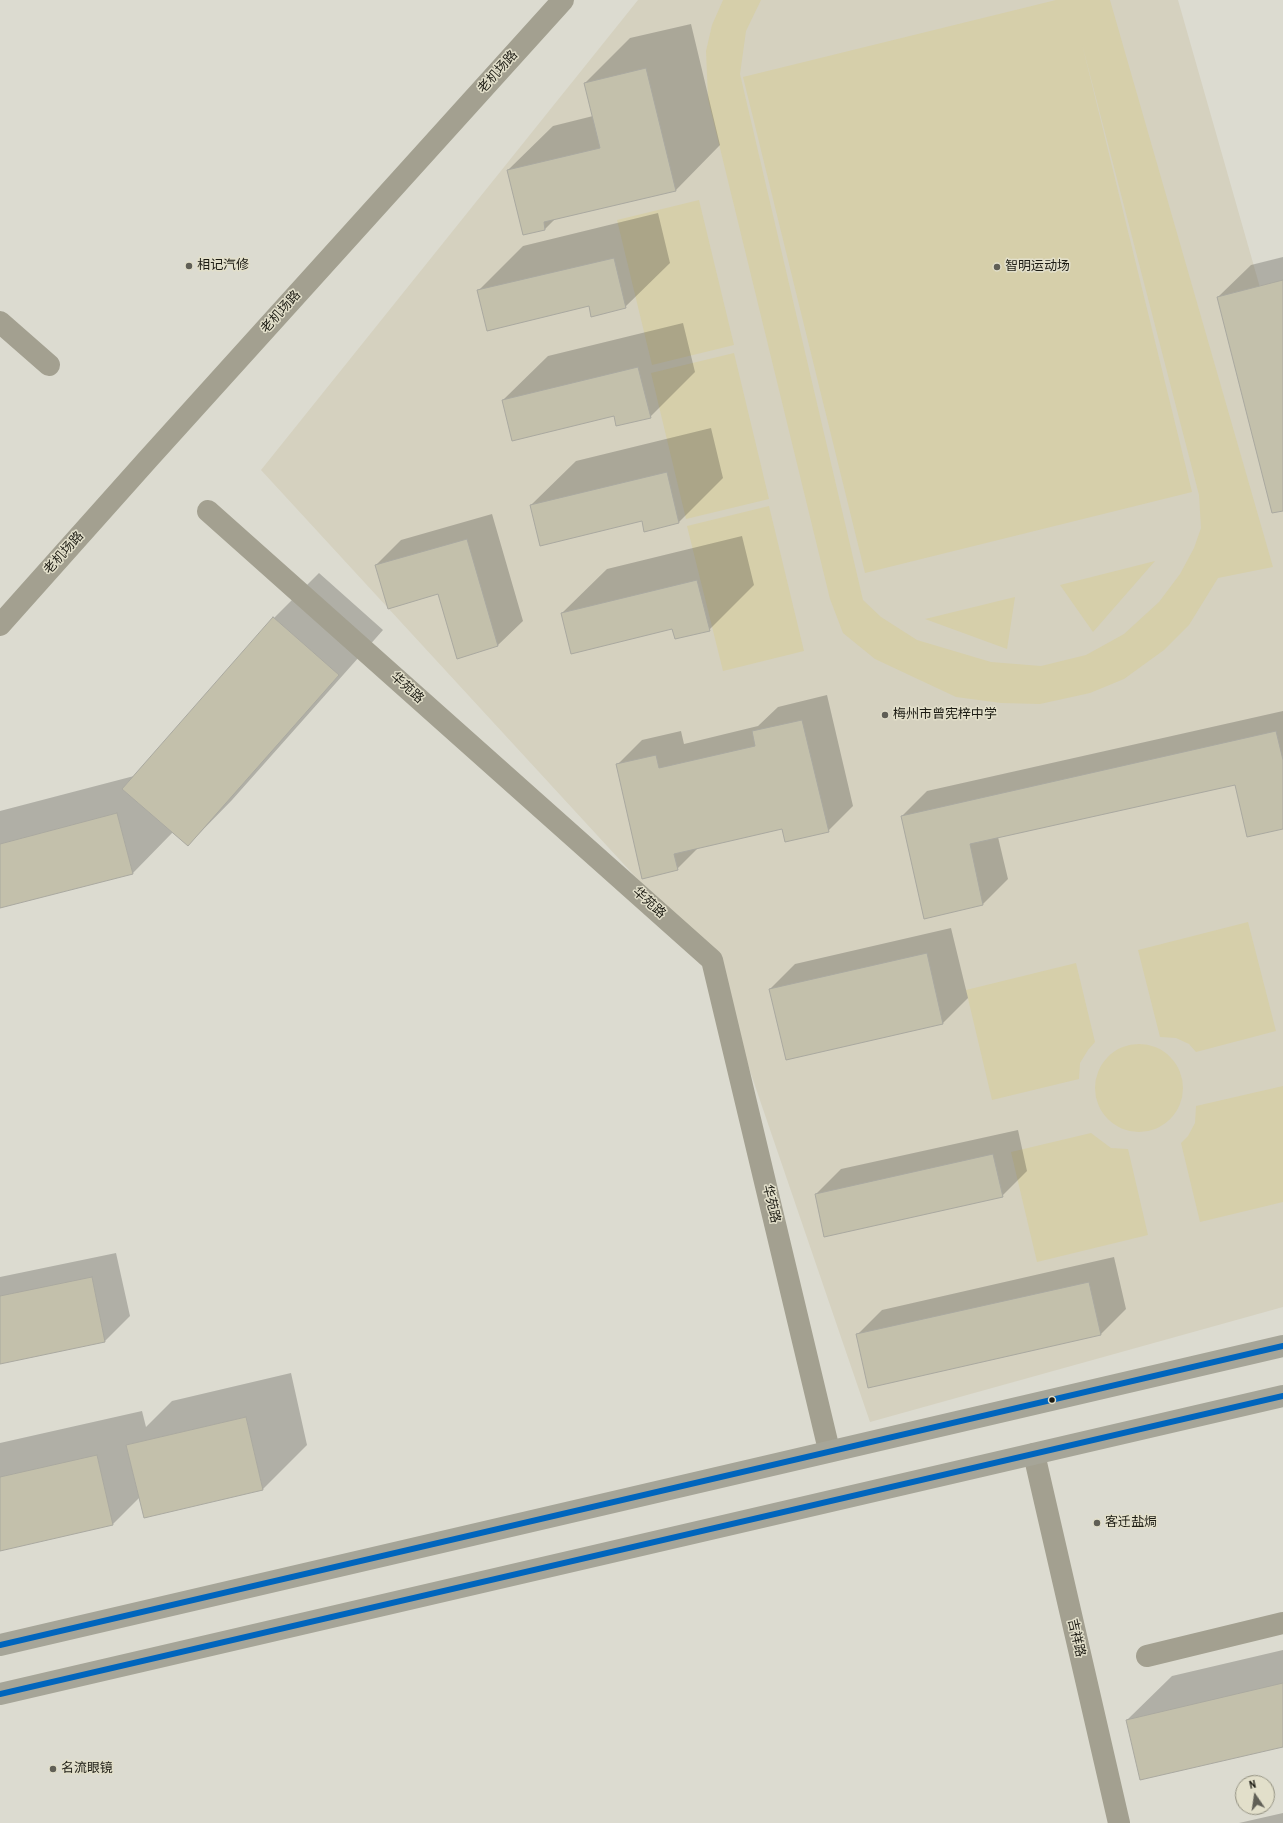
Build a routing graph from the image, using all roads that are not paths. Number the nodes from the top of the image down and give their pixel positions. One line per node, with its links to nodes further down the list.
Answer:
1 (563, 0): 5 (street, 老机场路)
2 (0, 322): 3 (street)
3 (49, 365)
4 (208, 511): 8 (street, 华苑路)
5 (0, 625)
6 (1283, 1346): 8 (main road)
7 (1283, 1396): 9 (main road)
8 (829, 1450): 11 (main road)
9 (1034, 1454): 13 (main road); 14 (street, 吉祥路)
10 (1283, 1623): 12 (street)
11 (0, 1645)
12 (1147, 1656)
13 (0, 1694)
14 (1119, 1823)

